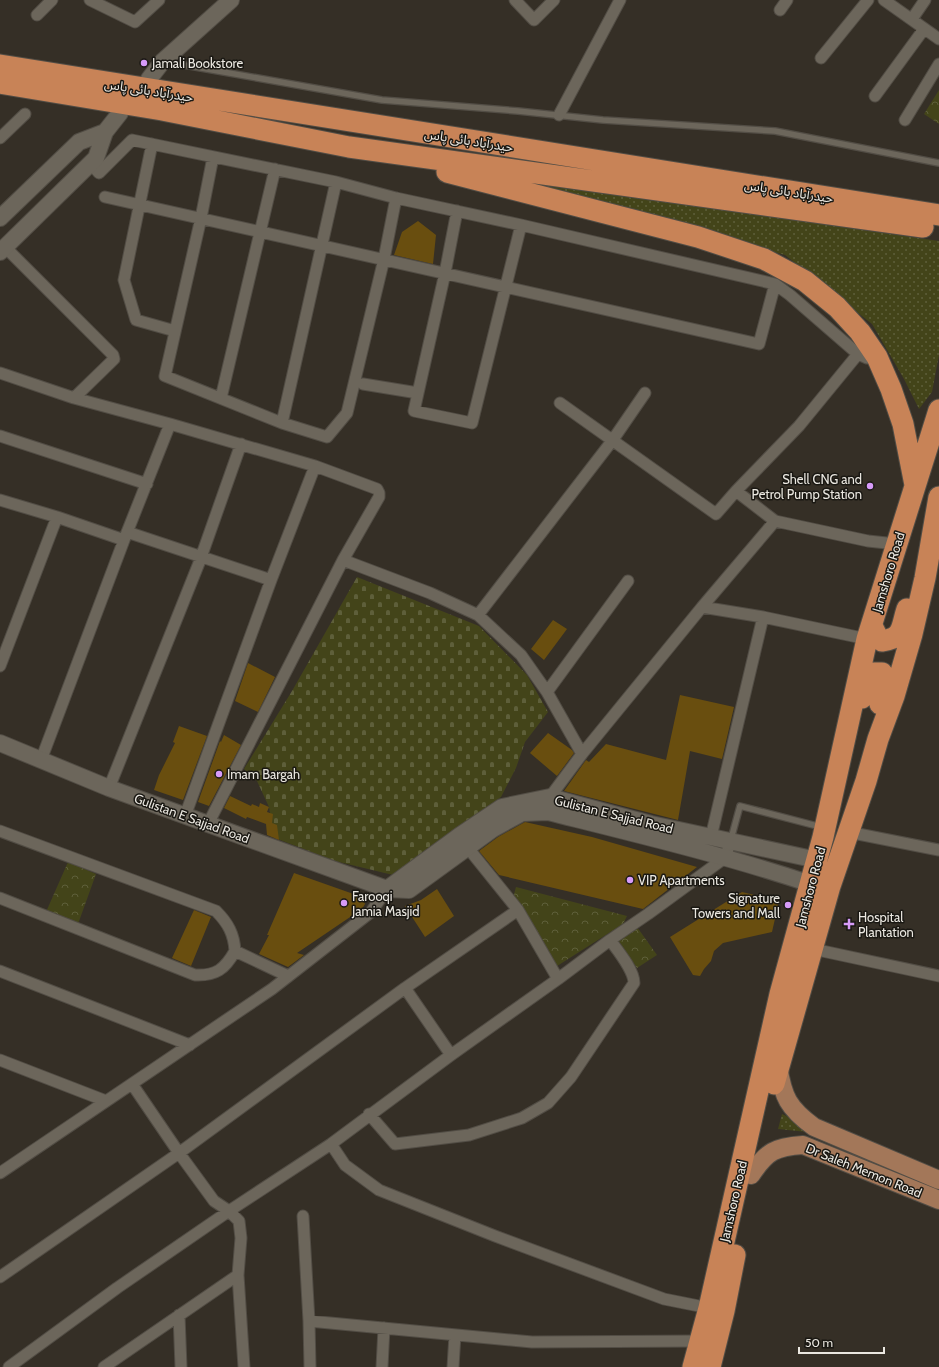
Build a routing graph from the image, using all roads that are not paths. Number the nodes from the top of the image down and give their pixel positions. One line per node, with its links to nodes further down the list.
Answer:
1 (52, 0): 13 (street)
2 (90, 0): 3 (street)
3 (159, 0)
4 (231, 0): 18 (street)
5 (515, 0): 6 (street)
6 (554, 0)
7 (620, 0): 26 (street)
8 (788, 0): 12 (street)
9 (868, 0): 17 (street)
10 (884, 0): 14 (street)
11 (925, 0): 14 (street)
12 (780, 10)
13 (37, 15)
14 (912, 19): 15 (street)
15 (924, 28): 16 (street); 23 (street)
16 (939, 39)
17 (821, 58)
18 (163, 61): 21 (street); 26 (lane)
19 (939, 64): 27 (street)
20 (0, 65): 41 (highway, حیدرآباد بائی پاس)
21 (149, 79)
22 (0, 83): 31 (highway, حیدرآباد بائی پاس)
23 (875, 96)
24 (25, 114): 29 (street)
25 (120, 114): 28 (street)
26 (558, 115): 34 (lane)
27 (906, 120)
28 (105, 132): 33 (street); 42 (street)
29 (0, 138)
30 (152, 144): 32 (street); 33 (street); 39 (street)
31 (349, 147): 45 (highway, حیدرآباد بائی پاس); 54 (highway)
32 (213, 157): 35 (street); 43 (street)
33 (90, 163): 48 (street)
34 (939, 163)
35 (275, 169): 36 (street); 46 (street)
36 (336, 182): 38 (street); 47 (street)
37 (105, 196): 39 (street)
38 (396, 198): 40 (street); 49 (street)
39 (140, 204): 43 (street); 53 (street)
40 (457, 211): 44 (street); 50 (street)
41 (939, 215)
42 (0, 218)
43 (201, 218): 46 (street); 53 (street)
44 (521, 225): 51 (street); 52 (street)
45 (939, 229)
46 (261, 232): 47 (street); 60 (street)
47 (322, 246): 49 (street); 63 (street)
48 (3, 249): 59 (street)
49 (384, 259): 50 (street); 63 (street)
50 (445, 273): 52 (street); 57 (street)
51 (775, 284): 52 (street); 54 (street)
52 (506, 287): 57 (street)
53 (175, 331): 60 (street)
54 (868, 356): 70 (highway); 71 (street)
55 (0, 373): 59 (street)
56 (363, 384): 57 (street)
57 (418, 393)
58 (645, 393): 66 (street)
59 (74, 398): 64 (street)
60 (221, 398): 63 (street)
61 (560, 403): 66 (street)
62 (939, 410): 70 (highway, Jamshoro Road)
63 (282, 423)
64 (170, 424): 67 (street); 69 (street)
65 (0, 436): 69 (street)
66 (612, 441): 71 (street); 84 (street)
67 (241, 444): 68 (street); 79 (street)
68 (315, 466): 80 (street); 81 (street)
69 (147, 484): 77 (street)
70 (915, 488): 78 (highway, Jamshoro Road)
71 (736, 491): 75 (street)
72 (939, 497): 76 (highway, Jamshoro Road)
73 (0, 500): 74 (street)
74 (57, 517): 77 (street); 87 (street)
75 (774, 521): 78 (street); 83 (street)
76 (933, 535): 86 (highway); 89 (highway, Jamshoro Road)
77 (126, 536): 79 (street); 92 (street)
78 (896, 544): 86 (highway, Jamshoro Road)
79 (202, 556): 81 (street); 94 (street)
80 (343, 560): 84 (street); 97 (street)
81 (271, 580): 96 (street)
82 (628, 581): 88 (street)
83 (702, 607): 85 (street); 91 (street)
84 (478, 615): 88 (street)
85 (763, 617): 86 (street); 101 (street)
86 (869, 633): 93 (highway, Jamshoro Road)
87 (0, 666)
88 (547, 692): 91 (street)
89 (878, 739): 93 (highway); 100 (highway, Jamshoro Road)
90 (0, 743): 92 (street, Gulistan E Sajjad Road)
91 (582, 754): 95 (street)
92 (41, 760): 94 (street, Gulistan E Sajjad Road)
93 (840, 761): 98 (highway, Jamshoro Road)
94 (109, 788): 96 (street, Gulistan E Sajjad Road)
95 (550, 797): 101 (street, Gulistan E Sajjad Road); 103 (street, Gulistan E Sajjad Road)
96 (185, 816): 97 (street, Gulistan E Sajjad Road)
97 (208, 824): 108 (street, Gulistan E Sajjad Road)
98 (825, 828): 102 (lane); 106 (highway, Jamshoro Road)
99 (0, 831): 113 (street)
100 (848, 832): 104 (street); 112 (highway, Jamshoro Road)
101 (711, 837): 102 (street, Gulistan E Sajjad Road)
102 (730, 841): 105 (street); 106 (street, Gulistan E Sajjad Road)
103 (463, 842): 105 (street, Gulistan E Sajjad Road); 108 (street, Gulistan E Sajjad Road); 110 (street)
104 (939, 850)
105 (726, 858): 107 (street, Gulistan E Sajjad Road); 111 (street)
106 (817, 860): 107 (highway, Jamshoro Road)
107 (811, 884): 136 (highway, Jamshoro Road)
108 (387, 889): 115 (street)
109 (0, 898): 113 (street)
110 (518, 910): 117 (street); 118 (street)
111 (610, 940): 117 (street); 125 (street)
112 (813, 949): 116 (street); 122 (highway, Jamshoro Road)
113 (235, 950): 115 (street)
114 (0, 971): 119 (street)
115 (288, 976): 119 (street)
116 (939, 976)
117 (558, 979): 120 (street)
118 (405, 988): 120 (street); 127 (street)
119 (190, 1045): 123 (street)
120 (451, 1055): 125 (street)
121 (0, 1060): 124 (street)
122 (778, 1066): 129 (highway, Jamshoro Road); 130 (main road, Dr Saleh Memon Road)
123 (132, 1084): 124 (street); 127 (street)
124 (106, 1101): 128 (street)
125 (369, 1114): 126 (street)
126 (331, 1144): 132 (street); 136 (street)
127 (178, 1153): 132 (street); 135 (street)
128 (0, 1173)
129 (752, 1175): 131 (main road, Dr Saleh Memon Road); 150 (highway, Jamshoro Road)
130 (939, 1180)
131 (938, 1198)
132 (229, 1210): 134 (street); 142 (street)
133 (303, 1216): 138 (street)
134 (238, 1275): 137 (street); 145 (street)
135 (0, 1278)
136 (708, 1308): 141 (highway, Jamshoro Road)
137 (179, 1315): 143 (street); 144 (street)
138 (309, 1321): 139 (street); 146 (street)
139 (384, 1328): 140 (street); 147 (street)
140 (455, 1335): 141 (street); 148 (street)
141 (700, 1341): 149 (highway, Jamshoro Road)
142 (9, 1367)
143 (104, 1367)
144 (181, 1367)
145 (244, 1367)
146 (310, 1367)
147 (382, 1367)
148 (453, 1367)
149 (693, 1367)
150 (710, 1367)

